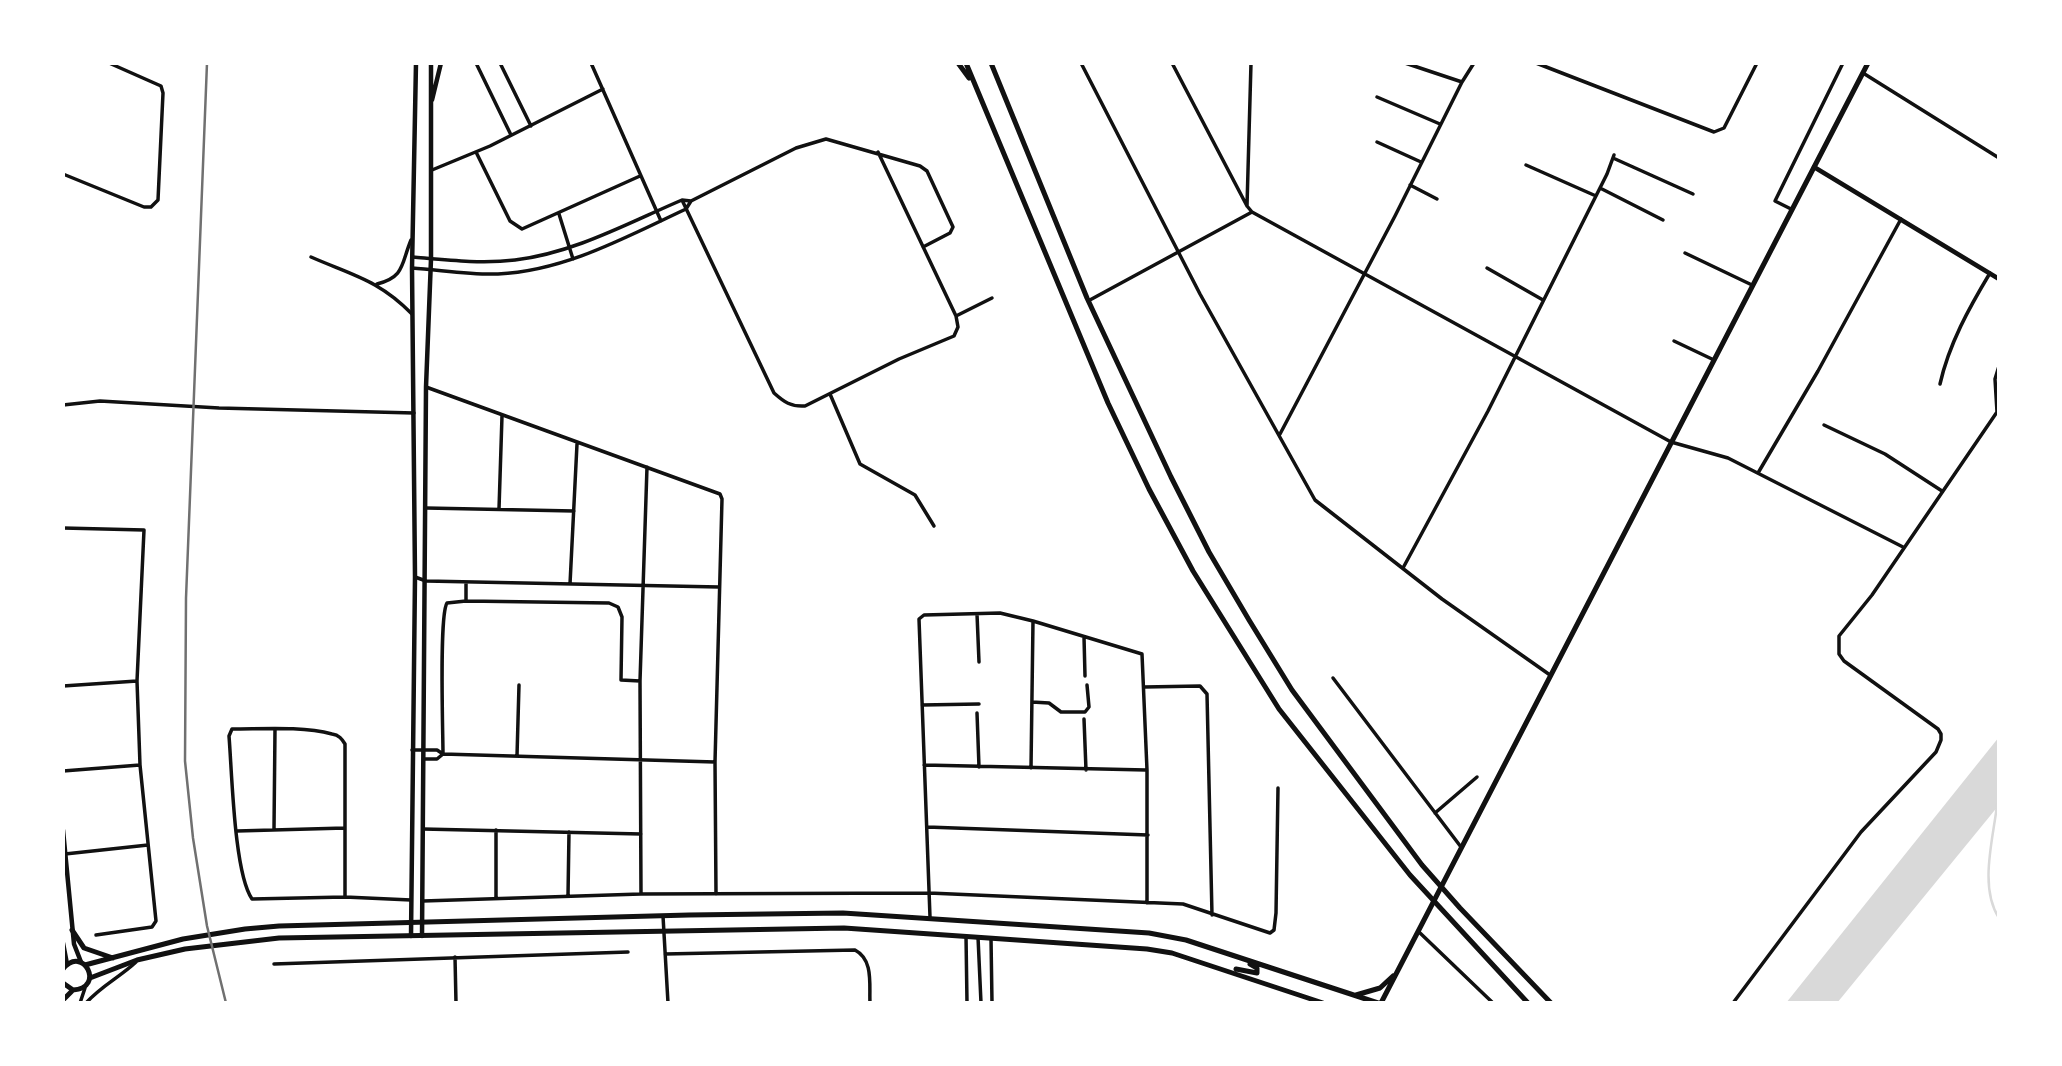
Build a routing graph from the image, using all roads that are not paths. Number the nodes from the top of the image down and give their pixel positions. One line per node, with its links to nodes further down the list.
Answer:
1 (108, 63): 37 (street)
2 (416, 63): 55 (street)
3 (431, 63): 25 (street)
4 (441, 63): 25 (street)
5 (476, 63): 28 (street)
6 (500, 63): 27 (street)
7 (591, 63): 22 (street)
8 (958, 63): 23 (main road)
9 (966, 63): 23 (main road)
10 (991, 63): 74 (main road)
11 (1081, 63): 58 (street)
12 (1172, 63): 46 (street)
13 (1251, 63): 46 (street)
14 (1405, 63): 21 (street)
15 (1474, 63): 21 (street)
16 (1536, 63): 17 (street)
17 (1756, 63)
18 (1843, 63): 48 (street)
19 (1868, 63): 20 (main road)
20 (1863, 73): 32 (street); 35 (main road)
21 (1462, 82): 26 (street)
22 (603, 89): 27 (street); 38 (street)
23 (976, 90): 210 (main road)
24 (1377, 97): 26 (street)
25 (430, 109): 36 (street)
26 (1440, 124): 33 (street)
27 (531, 126): 28 (street)
28 (511, 135): 30 (street)
29 (1377, 142): 33 (street)
30 (476, 152): 36 (street); 51 (street)
31 (878, 152): 45 (street); 57 (street); 57 (street)
32 (1999, 158)
33 (1422, 162): 39 (street)
34 (1526, 164): 42 (street)
35 (1814, 167): 48 (main road); 52 (street)
36 (430, 171): 62 (street)
37 (63, 174)
38 (640, 176): 49 (street); 51 (street)
39 (1410, 185): 43 (street); 67 (street)
40 (1600, 188): 41 (street); 42 (street); 53 (street)
41 (1693, 194)
42 (1596, 196): 73 (street)
43 (1437, 199)
44 (682, 201): 45 (street); 47 (street); 49 (street)
45 (691, 201): 47 (street)
46 (1247, 206): 50 (street)
47 (686, 209): 54 (street); 83 (street)
48 (1792, 210): 71 (main road)
49 (657, 211): 54 (street); 56 (street)
50 (1252, 212): 58 (street); 67 (street)
51 (559, 214): 56 (street)
52 (1901, 219): 68 (street); 93 (street)
53 (1663, 220)
54 (661, 221): 63 (street)
55 (413, 236): 61 (street); 70 (street)
56 (570, 247): 62 (street); 63 (street)
57 (923, 247): 76 (street)
58 (1178, 251): 74 (street); 89 (street)
59 (1685, 253): 71 (street)
60 (311, 257): 70 (street)
61 (413, 257): 62 (street); 64 (street)
62 (431, 258): 66 (street)
63 (573, 259): 66 (street)
64 (412, 268): 66 (street); 75 (street)
65 (1487, 268): 73 (street)
66 (430, 269): 82 (street)
67 (1363, 273): 78 (street); 89 (street)
68 (1990, 273): 69 (street); 81 (street)
69 (1999, 279)
70 (377, 284): 75 (street)
71 (1752, 285): 79 (main road)
72 (992, 298): 76 (street)
73 (1542, 300): 78 (street)
74 (1088, 301): 211 (main road)
75 (413, 315): 86 (street)
76 (956, 316): 83 (street)
77 (1674, 341): 79 (street)
78 (1516, 357): 90 (street); 101 (street)
79 (1714, 360): 90 (main road)
80 (1999, 366): 85 (street)
81 (1940, 384)
82 (426, 387): 87 (street); 95 (street)
83 (830, 394): 98 (street)
84 (63, 405): 86 (street)
85 (1998, 412): 94 (street)
86 (414, 413): 102 (street)
87 (502, 416): 91 (street); 96 (street)
88 (1824, 425): 94 (street)
89 (1280, 434): 101 (street)
90 (1671, 442): 93 (street); 113 (main road)
91 (578, 443): 92 (street); 97 (street)
92 (647, 467): 106 (street); 107 (street)
93 (1758, 474): 100 (street)
94 (1942, 491): 100 (street)
95 (426, 508): 96 (street); 103 (street)
96 (499, 509): 97 (street)
97 (574, 511): 105 (street)
98 (934, 526)
99 (63, 528): 116 (street)
100 (1903, 548): 212 (street)
101 (1403, 568): 113 (street)
102 (415, 576): 103 (street); 129 (street)
103 (426, 582): 104 (street); 128 (street)
104 (466, 583): 105 (street); 108 (street)
105 (570, 584): 106 (street)
106 (643, 585): 107 (street); 117 (street)
107 (719, 587): 134 (street)
108 (466, 601): 117 (street); 130 (street)
109 (977, 614): 110 (street); 112 (street); 124 (street)
110 (1033, 621): 111 (street); 122 (street)
111 (1084, 637): 114 (street); 121 (street)
112 (979, 662)
113 (1550, 675): 156 (main road)
114 (1085, 677)
115 (1333, 678): 144 (street)
116 (138, 681): 118 (street); 135 (street)
117 (640, 681): 133 (street)
118 (63, 685)
119 (519, 685): 131 (street)
120 (1087, 685): 122 (street)
121 (1144, 687): 140 (street); 167 (street)
122 (1032, 702): 138 (street)
123 (979, 704): 124 (street)
124 (922, 705): 136 (street)
125 (977, 712): 137 (street)
126 (1084, 719): 139 (street)
127 (275, 729): 146 (street); 147 (street); 150 (street)
128 (424, 749): 129 (street); 130 (street); 132 (street)
129 (412, 750): 164 (street)
130 (443, 754): 131 (street); 132 (street)
131 (517, 757): 133 (street)
132 (424, 760): 148 (street)
133 (641, 760): 134 (street); 153 (street)
134 (715, 762): 160 (street)
135 (140, 765): 141 (street); 155 (street)
136 (924, 765): 137 (street); 145 (street)
137 (979, 767): 138 (street)
138 (1031, 768): 139 (street)
139 (1086, 770): 140 (street)
140 (1147, 770): 154 (street)
141 (63, 771)
142 (1477, 777): 144 (street)
143 (1278, 788): 167 (street)
144 (1435, 813): 156 (street)
145 (927, 827): 154 (street); 158 (street)
146 (345, 828): 147 (street); 161 (street)
147 (274, 829): 150 (street)
148 (423, 829): 151 (street); 165 (street)
149 (63, 830): 157 (street)
150 (237, 831): 161 (street)
151 (496, 831): 152 (street); 163 (street)
152 (569, 832): 153 (street); 162 (street)
153 (641, 834): 159 (street)
154 (1147, 835): 166 (street)
155 (148, 845): 157 (street); 175 (street)
156 (1461, 847): 174 (main road)
157 (65, 855): 173 (street)
158 (929, 893): 160 (street); 166 (street); 169 (street)
159 (641, 894): 160 (street); 162 (street)
160 (716, 894)
161 (345, 897): 164 (street)
162 (568, 897): 163 (street)
163 (496, 899): 165 (street)
164 (411, 900): 170 (street)
165 (423, 901): 171 (street)
166 (1146, 903): 167 (street)
167 (1212, 915)
168 (663, 916): 169 (main road); 171 (main road); 172 (street)
169 (930, 917): 183 (main road)
170 (411, 924): 171 (main road); 176 (street); 186 (main road)
171 (422, 924): 177 (street)
172 (664, 929): 177 (main road); 178 (main road); 184 (street)
173 (72, 930): 186 (main road); 188 (street)
174 (1418, 930): 192 (main road); 209 (street)
175 (96, 935)
176 (411, 936): 177 (main road); 187 (main road)
177 (422, 936)
178 (965, 936): 179 (main road); 204 (street)
179 (978, 937): 180 (main road); 205 (street)
180 (991, 938): 190 (main road); 206 (street)
181 (63, 943): 191 (street)
182 (628, 952): 185 (street)
183 (1225, 953): 190 (main road); 197 (main road)
184 (665, 954): 202 (street); 203 (street)
185 (455, 957): 189 (street); 201 (street)
186 (113, 958): 188 (main road)
187 (137, 960): 193 (main road); 200 (street)
188 (83, 964): 191 (main road); 193 (main road)
189 (274, 964)
190 (1209, 964): 207 (main road)
191 (65, 966)
192 (1397, 971): 197 (main road); 208 (main road)
193 (90, 978): 195 (main road)
194 (63, 982): 196 (main road)
195 (86, 986): 196 (main road); 199 (street)
196 (73, 990): 198 (main road)
197 (1356, 995): 208 (main road)
198 (63, 1000)
199 (80, 1003)
200 (86, 1003)
201 (456, 1003)
202 (668, 1003)
203 (870, 1003)
204 (967, 1003)
205 (981, 1003)
206 (992, 1003)
207 (1323, 1003)
208 (1379, 1003)
209 (1493, 1003)
210 (1528, 1003)
211 (1551, 1003)
212 (1732, 1003)

